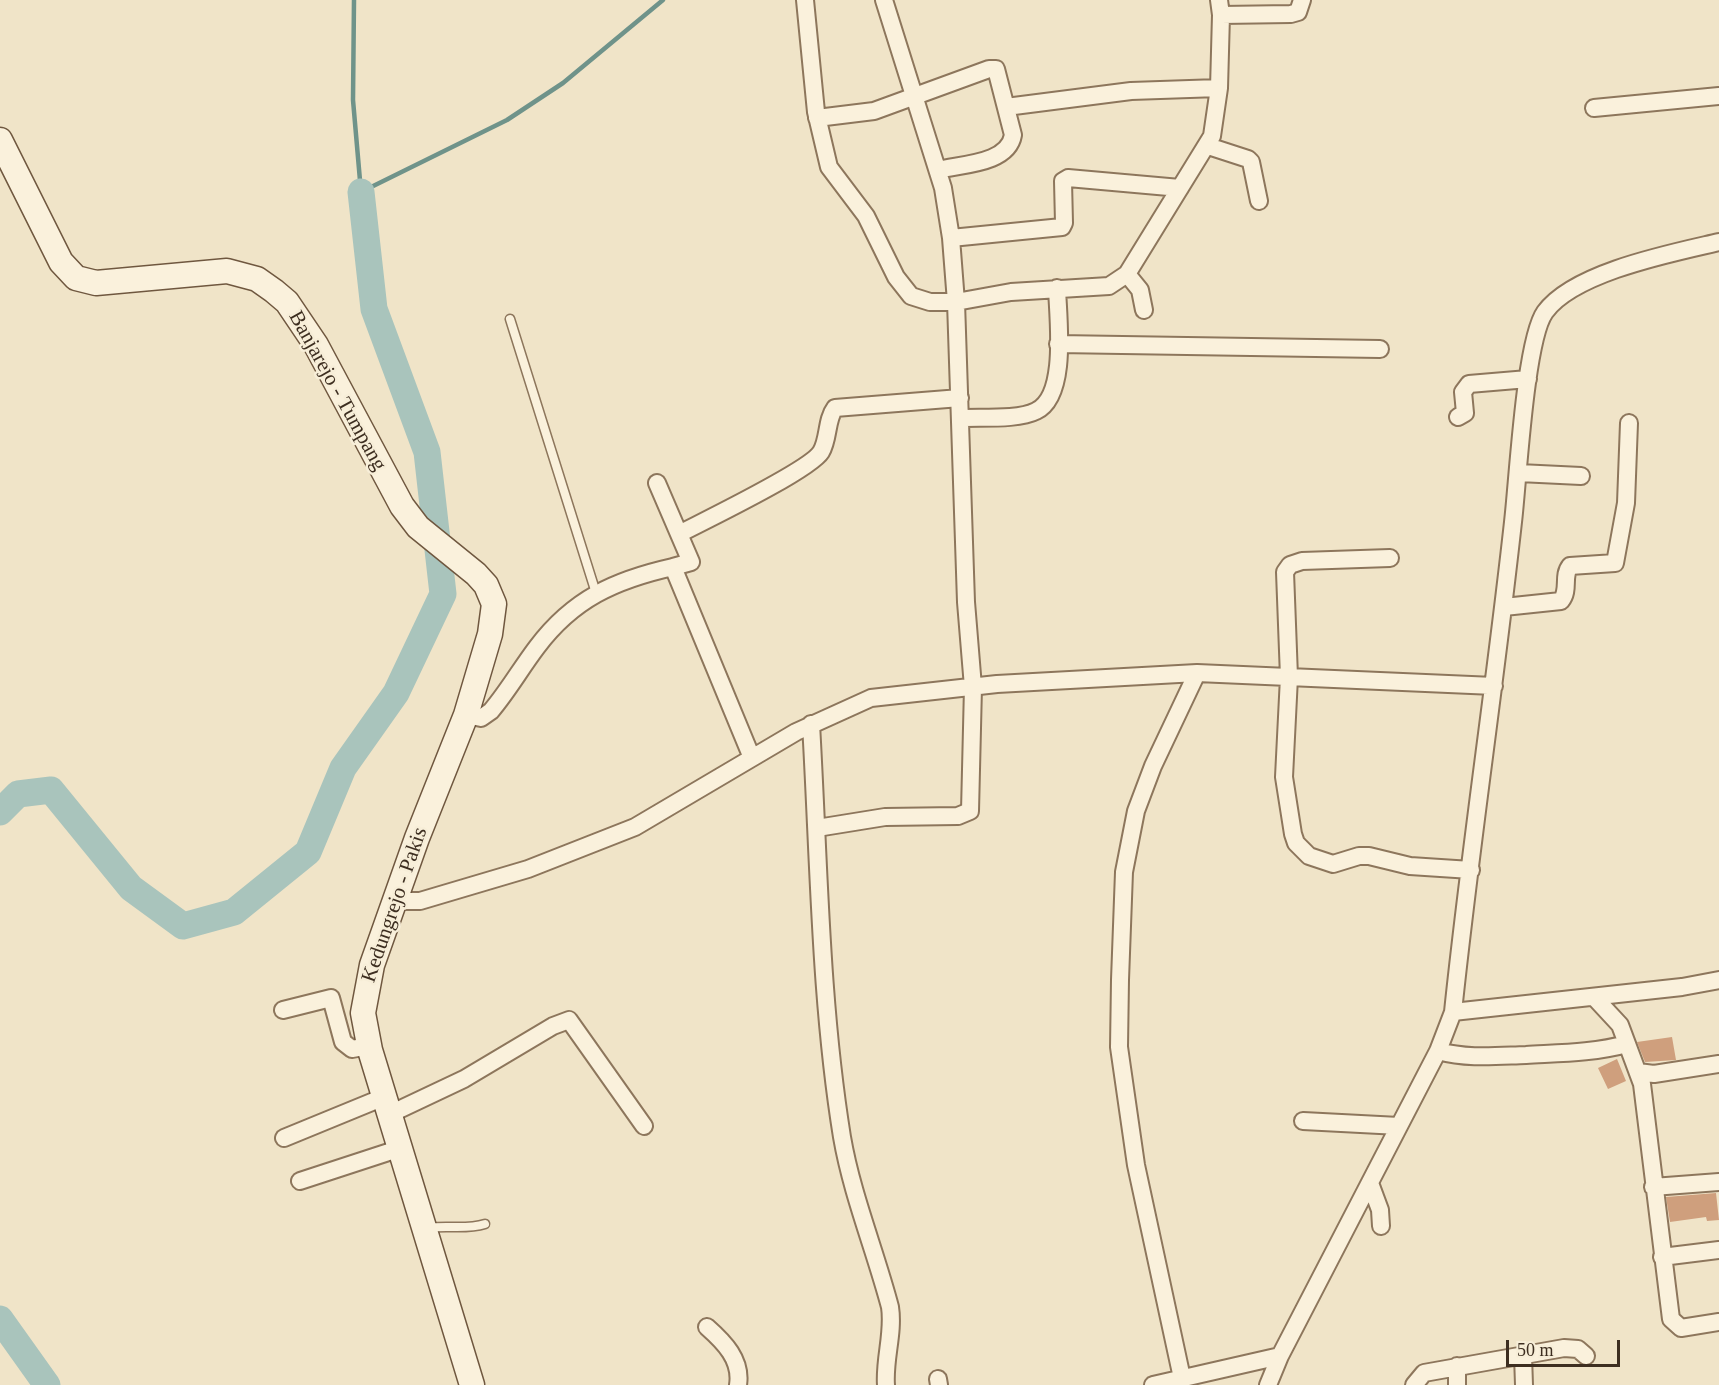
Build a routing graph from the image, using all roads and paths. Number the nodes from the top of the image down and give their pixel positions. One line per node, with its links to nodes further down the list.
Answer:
1 (805, 0): 10 (street)
2 (885, 0): 7 (street)
3 (1302, 0): 4 (street)
4 (1220, 8): 5 (street)
5 (1220, 88): 8 (street); 12 (street)
6 (1719, 96): 9 (street)
7 (914, 97): 8 (street); 10 (street); 13 (street)
8 (1006, 107): 13 (street)
9 (1594, 108)
10 (817, 118): 20 (street)
11 (0, 140): 33 (main road, Banjarejo - Tumpang)
12 (1208, 146): 14 (street); 15 (street)
13 (938, 170): 16 (street)
14 (1180, 188): 16 (street); 18 (street)
15 (1259, 201)
16 (951, 238): 20 (street)
17 (1719, 242): 25 (street)
18 (1127, 274): 19 (street); 21 (street)
19 (1057, 288): 20 (street); 23 (street)
20 (956, 302): 26 (street)
21 (1143, 310)
22 (510, 319): 37 (lane)
23 (1058, 344): 24 (street); 28 (street)
24 (1380, 349)
25 (1528, 380): 27 (street); 30 (street)
26 (960, 398): 28 (street); 34 (street)
27 (1458, 417)
28 (962, 418): 42 (street)
29 (1629, 423): 38 (street)
30 (1519, 473): 31 (street); 38 (street)
31 (1581, 476)
32 (657, 483): 34 (street)
33 (418, 526): 43 (main road, Kedungrejo - Pakis)
34 (679, 534): 36 (street)
35 (1390, 558): 40 (street)
36 (673, 567): 37 (street); 45 (street)
37 (596, 593): 43 (street)
38 (1504, 607): 41 (street)
39 (1197, 673): 40 (street); 42 (street); 79 (street)
40 (1289, 676): 41 (street); 47 (street)
41 (1494, 686): 47 (street)
42 (973, 687): 44 (street); 46 (street)
43 (465, 715): 48 (main road, Kedungrejo - Pakis)
44 (804, 728): 45 (street); 46 (street)
45 (752, 758): 48 (street)
46 (817, 828): 82 (street)
47 (1471, 870): 52 (street)
48 (398, 893): 54 (main road, Kedungrejo - Pakis)
49 (1719, 980): 50 (street)
50 (1594, 997): 52 (street); 53 (street)
51 (283, 1010): 54 (street)
52 (1453, 1012): 55 (street)
53 (1627, 1044): 55 (street); 57 (street)
54 (369, 1046): 58 (main road, Kedungrejo - Pakis)
55 (1438, 1051): 61 (street)
56 (1719, 1064): 57 (street)
57 (1638, 1072): 67 (street)
58 (387, 1106): 60 (street); 62 (street); 63 (main road, Kedungrejo - Pakis)
59 (1303, 1121): 61 (street)
60 (644, 1126)
61 (1399, 1126): 66 (street)
62 (284, 1138)
63 (401, 1148): 64 (street); 70 (main road, Kedungrejo - Pakis)
64 (300, 1181)
65 (1719, 1182): 67 (street)
66 (1370, 1183): 69 (street); 76 (street)
67 (1653, 1187): 72 (street)
68 (485, 1224): 70 (lane)
69 (1381, 1226)
70 (424, 1229): 80 (main road, Kedungrejo - Pakis)
71 (1719, 1250): 72 (street)
72 (1662, 1257): 73 (street)
73 (1719, 1322)
74 (707, 1327): 81 (street)
75 (1523, 1355): 77 (street); 78 (street); 87 (street)
76 (1280, 1356): 79 (street); 84 (street)
77 (1586, 1356)
78 (1457, 1366): 85 (street); 86 (street)
79 (1182, 1378): 83 (street)
80 (472, 1385)
81 (738, 1385)
82 (886, 1385)
83 (1153, 1385)
84 (1268, 1385)
85 (1414, 1385)
86 (1457, 1385)
87 (1524, 1385)

